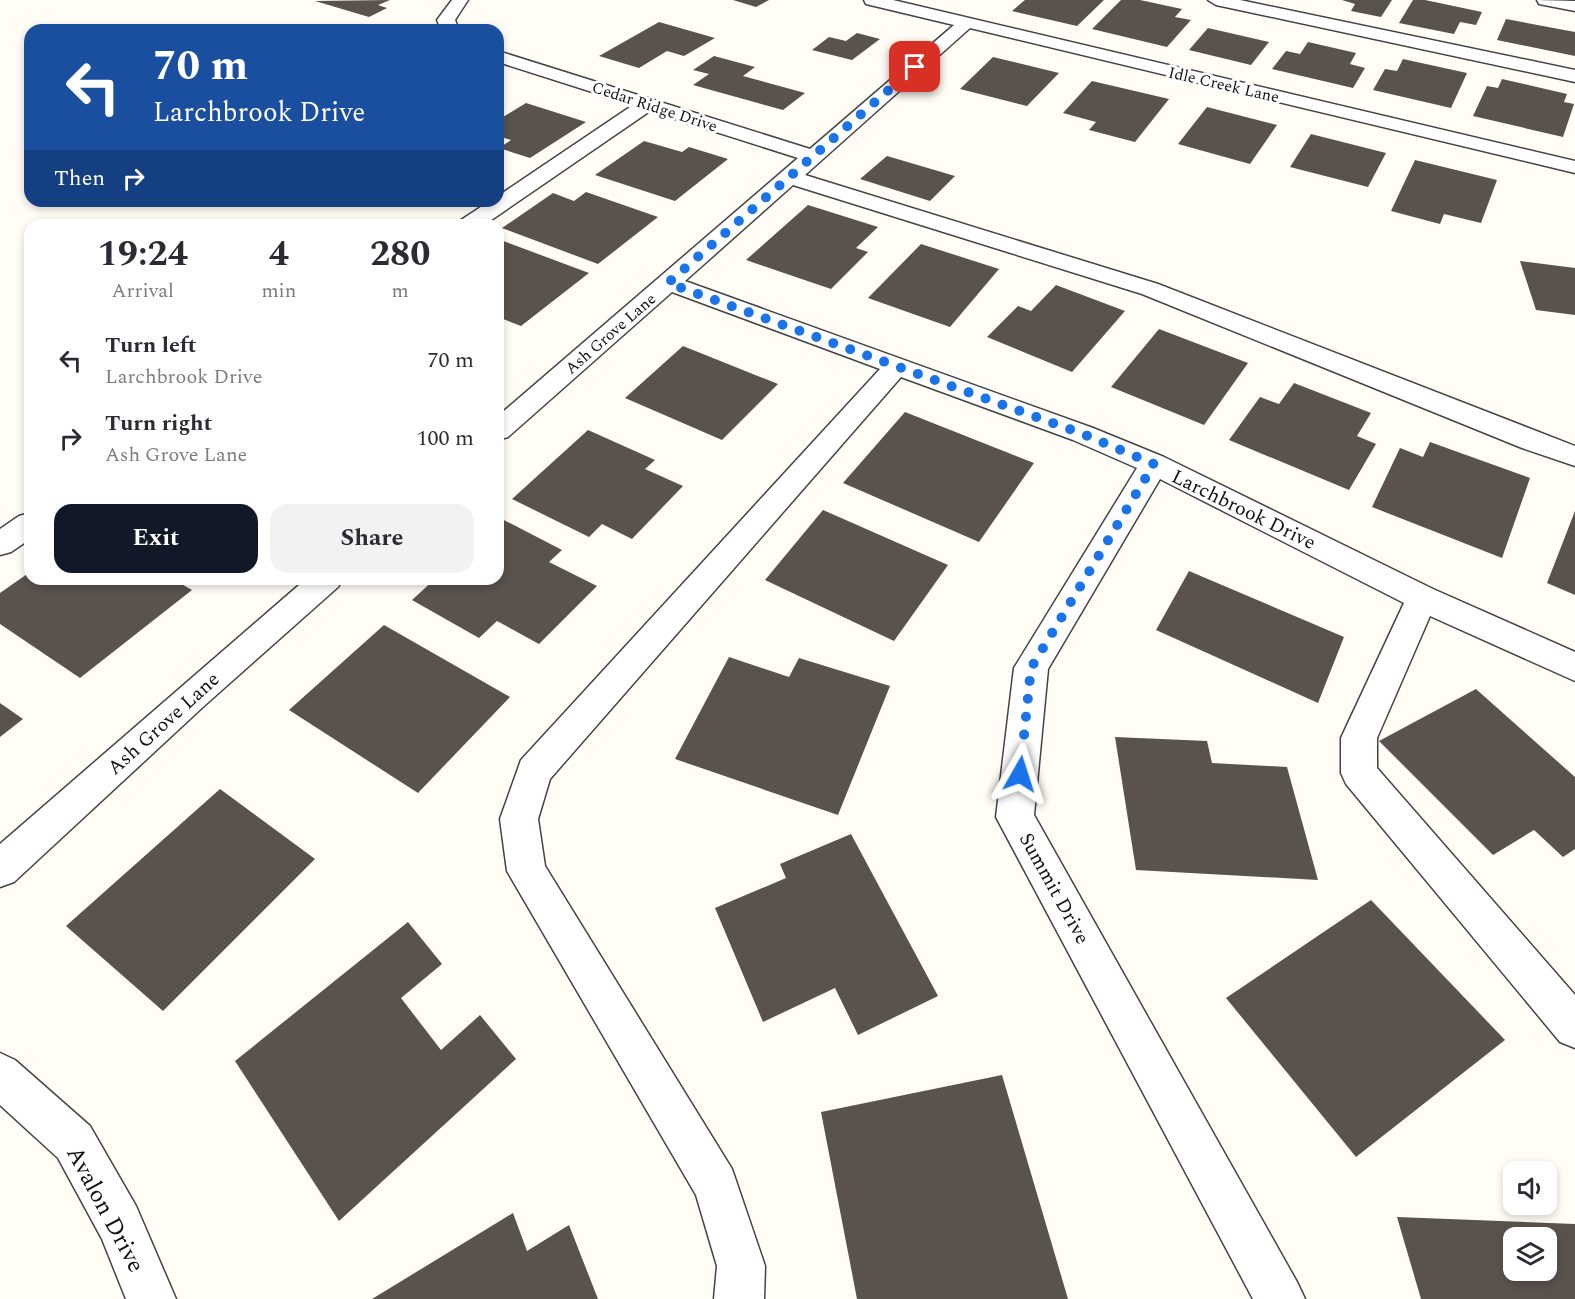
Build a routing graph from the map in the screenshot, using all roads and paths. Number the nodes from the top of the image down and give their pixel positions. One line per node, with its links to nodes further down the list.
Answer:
1 (460, 0): 7 (street)
2 (873, 0): 6 (street, Idle Creek Lane)
3 (1216, 0): 9 (street)
4 (1545, 0): 5 (street)
5 (1575, 6)
6 (966, 23): 11 (street, Ash Grove Lane); 12 (street, Idle Creek Lane)
7 (448, 24)
8 (504, 58): 10 (street, Cedar Ridge Drive)
9 (1575, 76)
10 (647, 104): 11 (street, Cedar Ridge Drive); 14 (street)
11 (812, 156): 13 (street, Ash Grove Lane)
12 (1575, 167)
13 (790, 177): 17 (street, Ash Grove Lane); 20 (street)
14 (504, 201)
15 (495, 207): 16 (street)
16 (478, 219)
17 (668, 283): 18 (street, Larchbrook Drive); 19 (street, Ash Grove Lane)
18 (898, 365): 21 (street, Larchbrook Drive); 31 (street)
19 (504, 426)
20 (1575, 456)
21 (1154, 464): 25 (street, Larchbrook Drive); 32 (street, Summit Drive)
22 (24, 528): 23 (street)
23 (0, 544)
24 (320, 585): 27 (street, Ash Grove Lane)
25 (1422, 598): 26 (street, Larchbrook Drive); 28 (street)
26 (1575, 667)
27 (0, 869)
28 (1575, 1027)
29 (0, 1075): 30 (street, Avalon Drive)
30 (151, 1299)
31 (739, 1299)
32 (1281, 1299)

